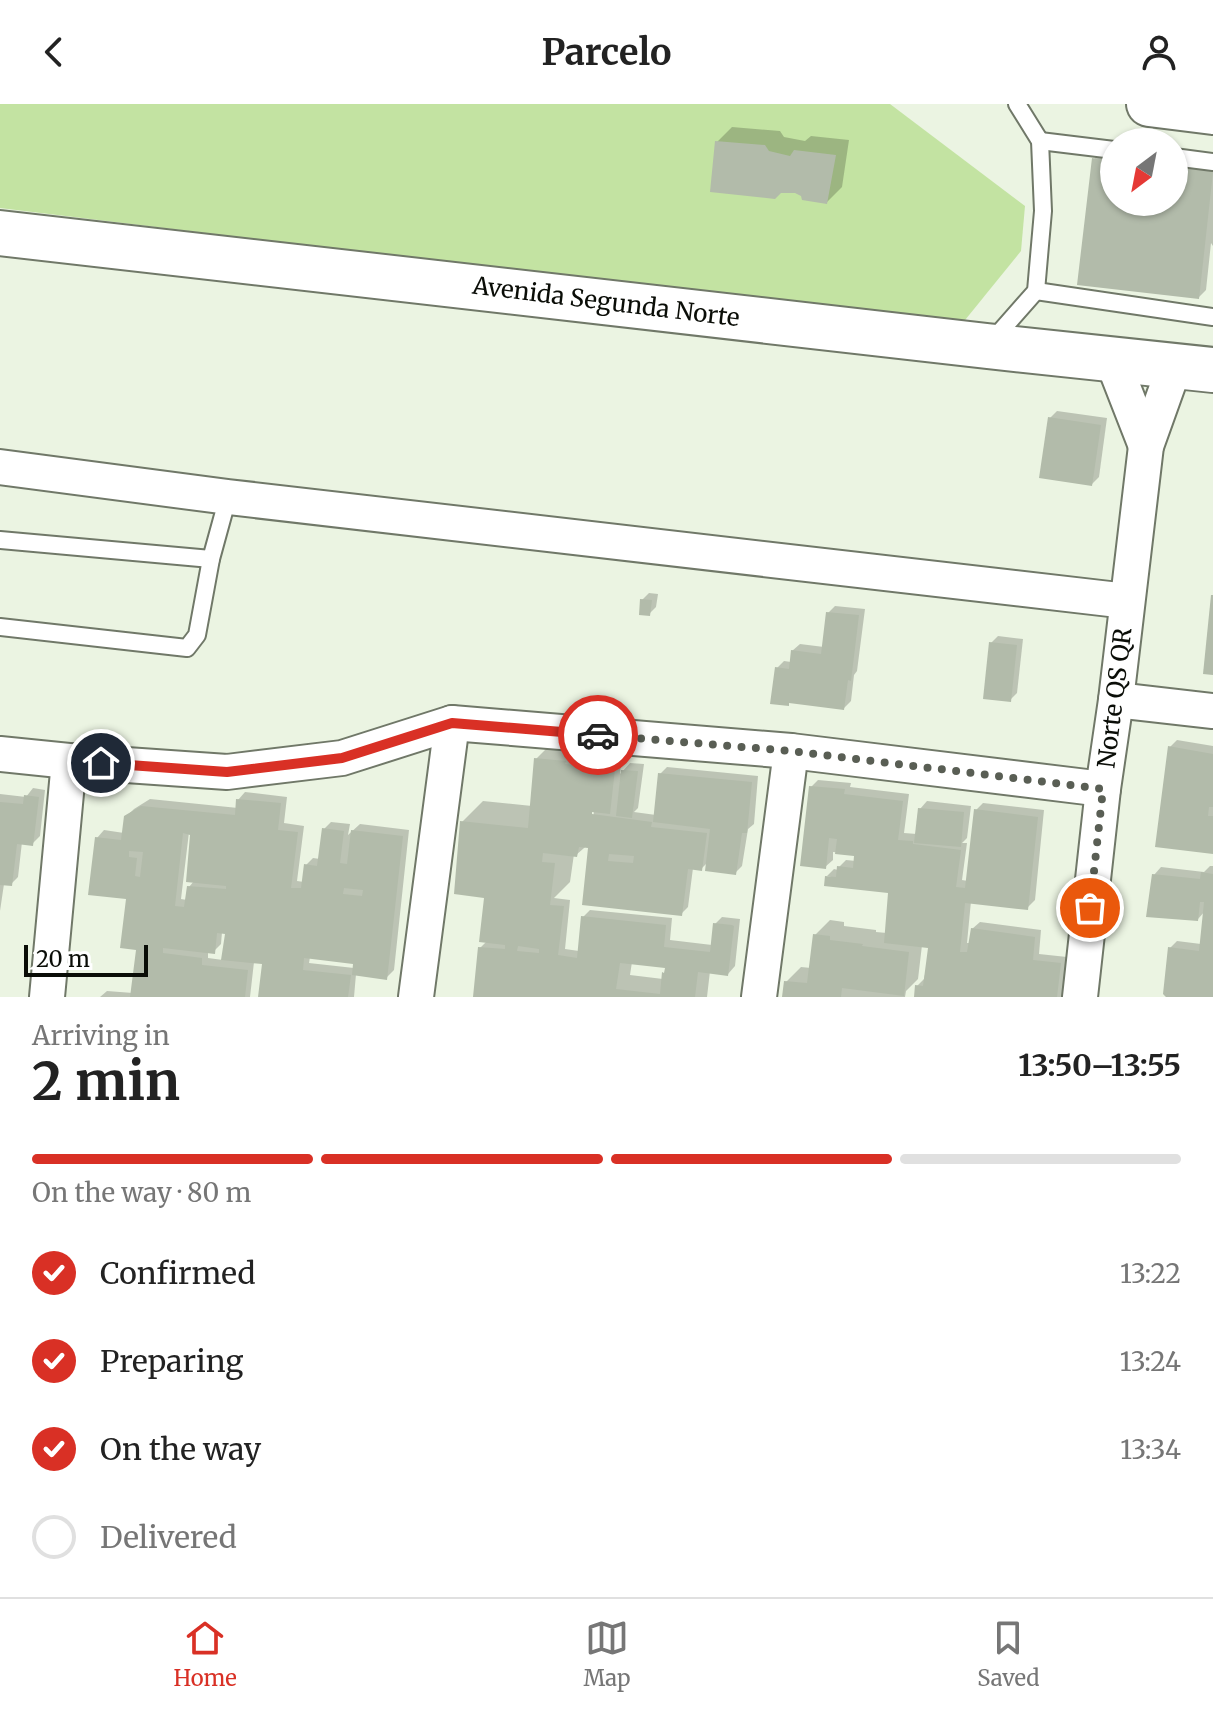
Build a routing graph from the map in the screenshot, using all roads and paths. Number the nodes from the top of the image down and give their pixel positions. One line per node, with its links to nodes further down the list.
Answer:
1 (1017, 104): 2 (lane)
2 (1040, 141): 3 (lane); 7 (lane)
3 (1100, 148)
4 (1188, 159): 5 (lane)
5 (1213, 162)
6 (0, 233): 9 (main road, Avenida Segunda Norte)
7 (1036, 291): 8 (lane); 9 (lane)
8 (1213, 317)
9 (987, 346): 10 (main road, Avenida Segunda Norte)
10 (1112, 359): 11 (main road, Avenida Segunda Norte); 12 (street, Norte QS QR)
11 (1194, 367): 12 (street, Norte QS QR)
12 (1146, 446): 17 (street, Norte QS QR)
13 (0, 467): 14 (street)
14 (228, 497): 16 (lane); 17 (street)
15 (0, 540): 16 (lane)
16 (211, 559): 18 (lane)
17 (1127, 601): 19 (street, Norte QS QR)
18 (0, 627)
19 (1116, 700): 20 (street); 25 (street, Norte QS QR)
20 (1213, 711)
21 (452, 723): 22 (street); 24 (street); 27 (street)
22 (791, 751): 25 (street); 28 (street)
23 (0, 754): 24 (street)
24 (69, 761): 26 (street)
25 (1103, 789): 29 (street, Norte QS QR)
26 (47, 997)
27 (416, 997)
28 (759, 997)
29 (1080, 997)

